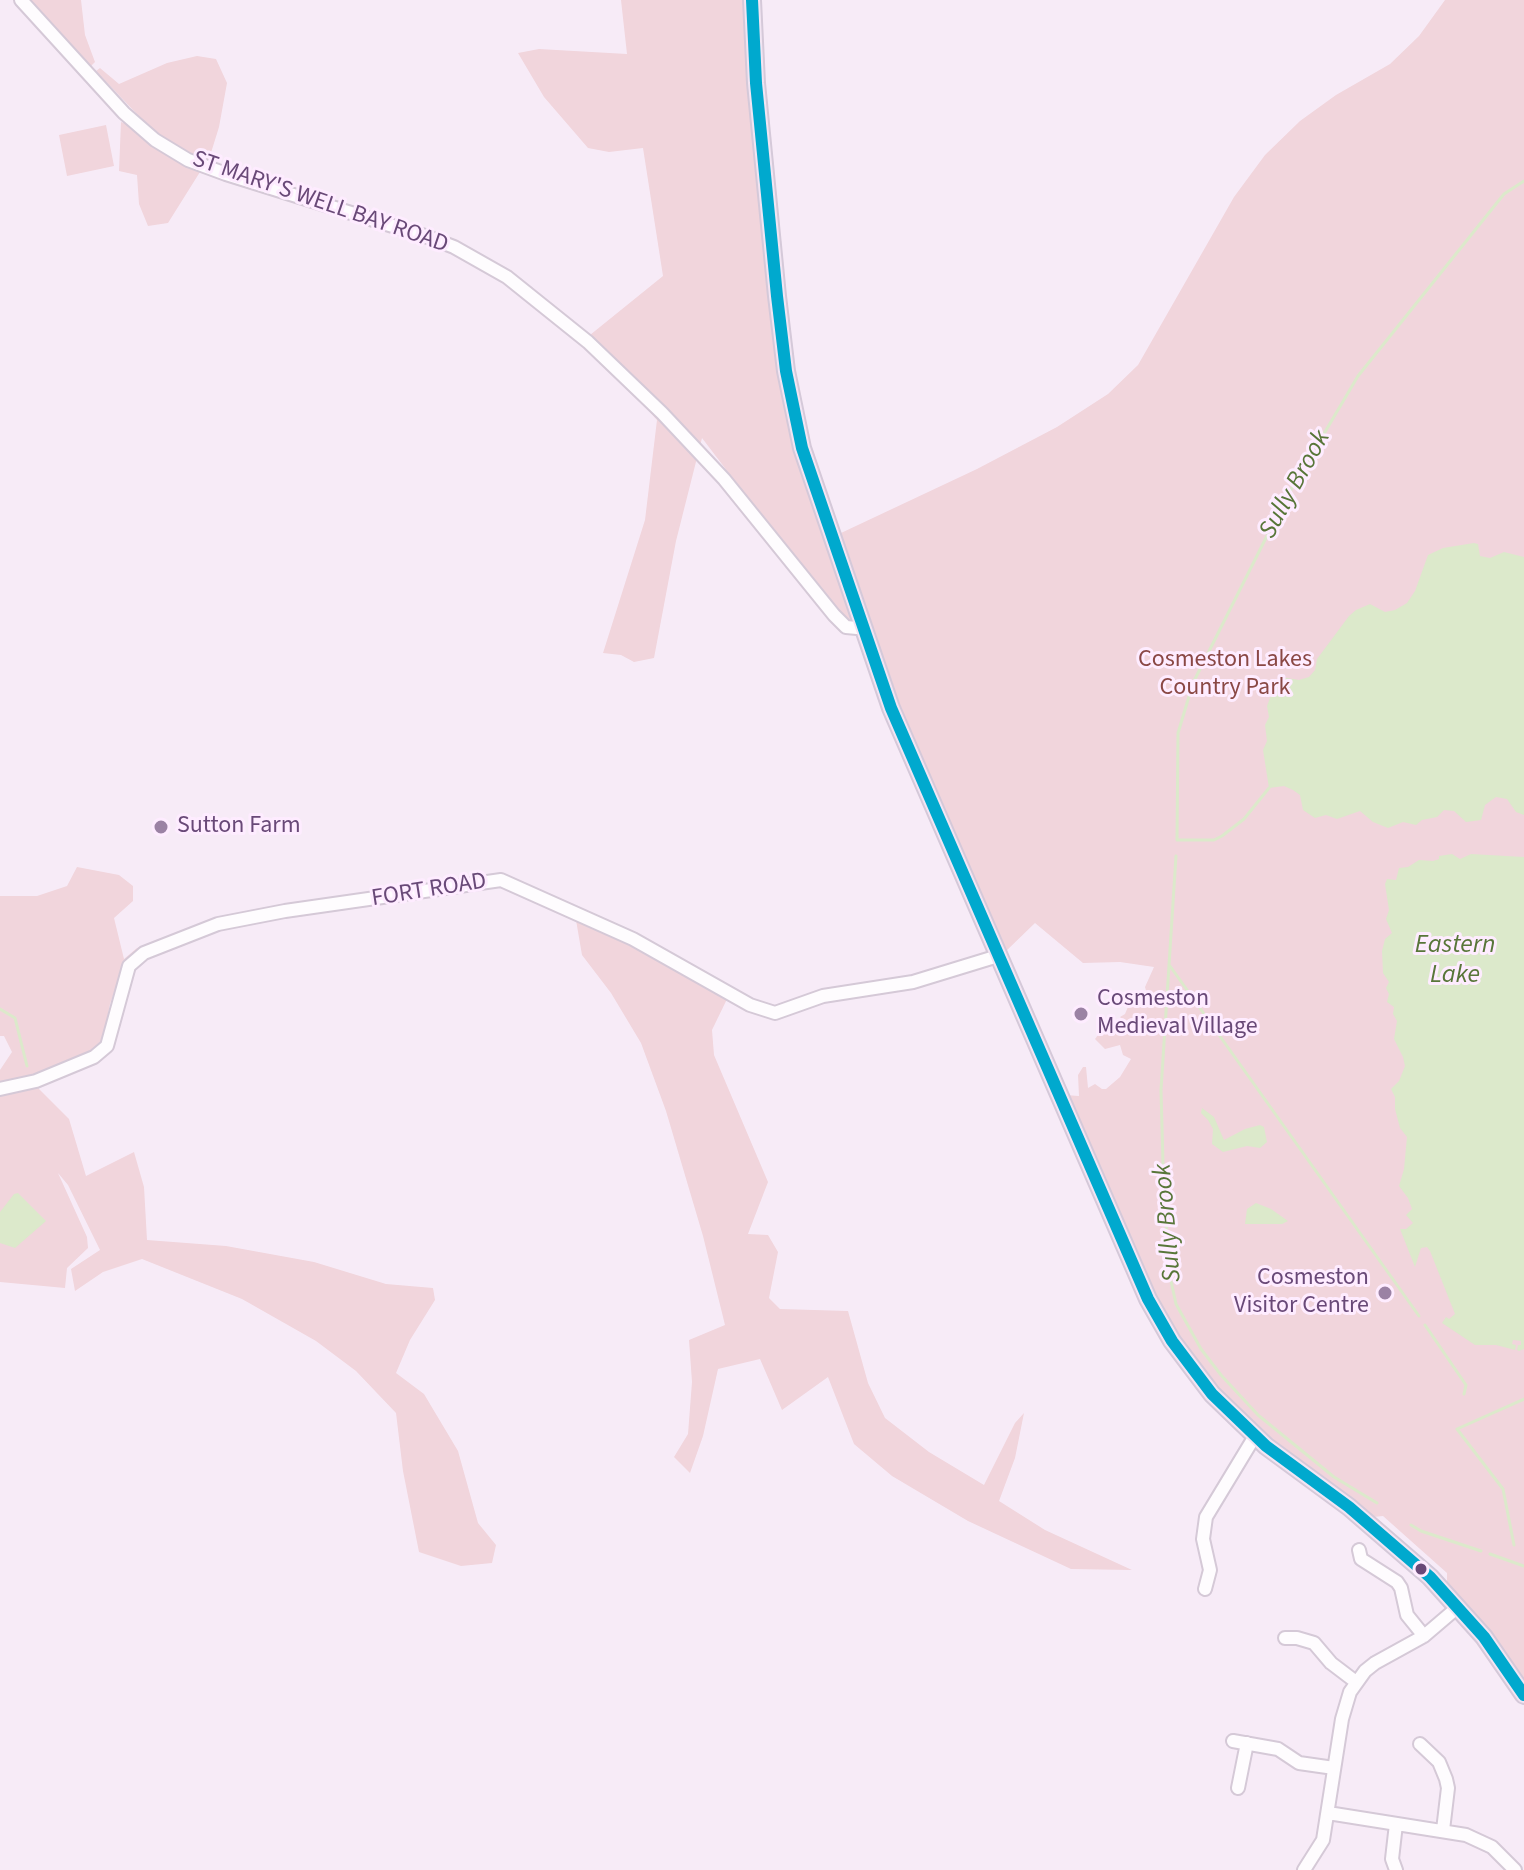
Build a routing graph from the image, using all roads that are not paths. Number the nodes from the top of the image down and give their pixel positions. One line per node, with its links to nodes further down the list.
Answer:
1 (21, 0): 3 (street, ST MARY'S WELL BAY ROAD)
2 (752, 0): 3 (main road)
3 (862, 626): 4 (main road)
4 (998, 956): 5 (street, FORT ROAD); 6 (main road)
5 (0, 1089)
6 (1255, 1436): 8 (street); 9 (main road)
7 (1359, 1550): 10 (street)
8 (1205, 1589)
9 (1458, 1607): 10 (street); 13 (main road)
10 (1424, 1636): 12 (street)
11 (1285, 1638): 12 (street)
12 (1356, 1682): 17 (street)
13 (1524, 1695)
14 (1233, 1741): 15 (street)
15 (1247, 1743): 17 (street); 18 (street)
16 (1420, 1744): 21 (street)
17 (1334, 1768): 19 (street)
18 (1238, 1788)
19 (1328, 1813): 20 (street); 22 (street)
20 (1396, 1824): 21 (street); 23 (street)
21 (1443, 1830): 24 (street)
22 (1304, 1870)
23 (1396, 1870)
24 (1515, 1870)

